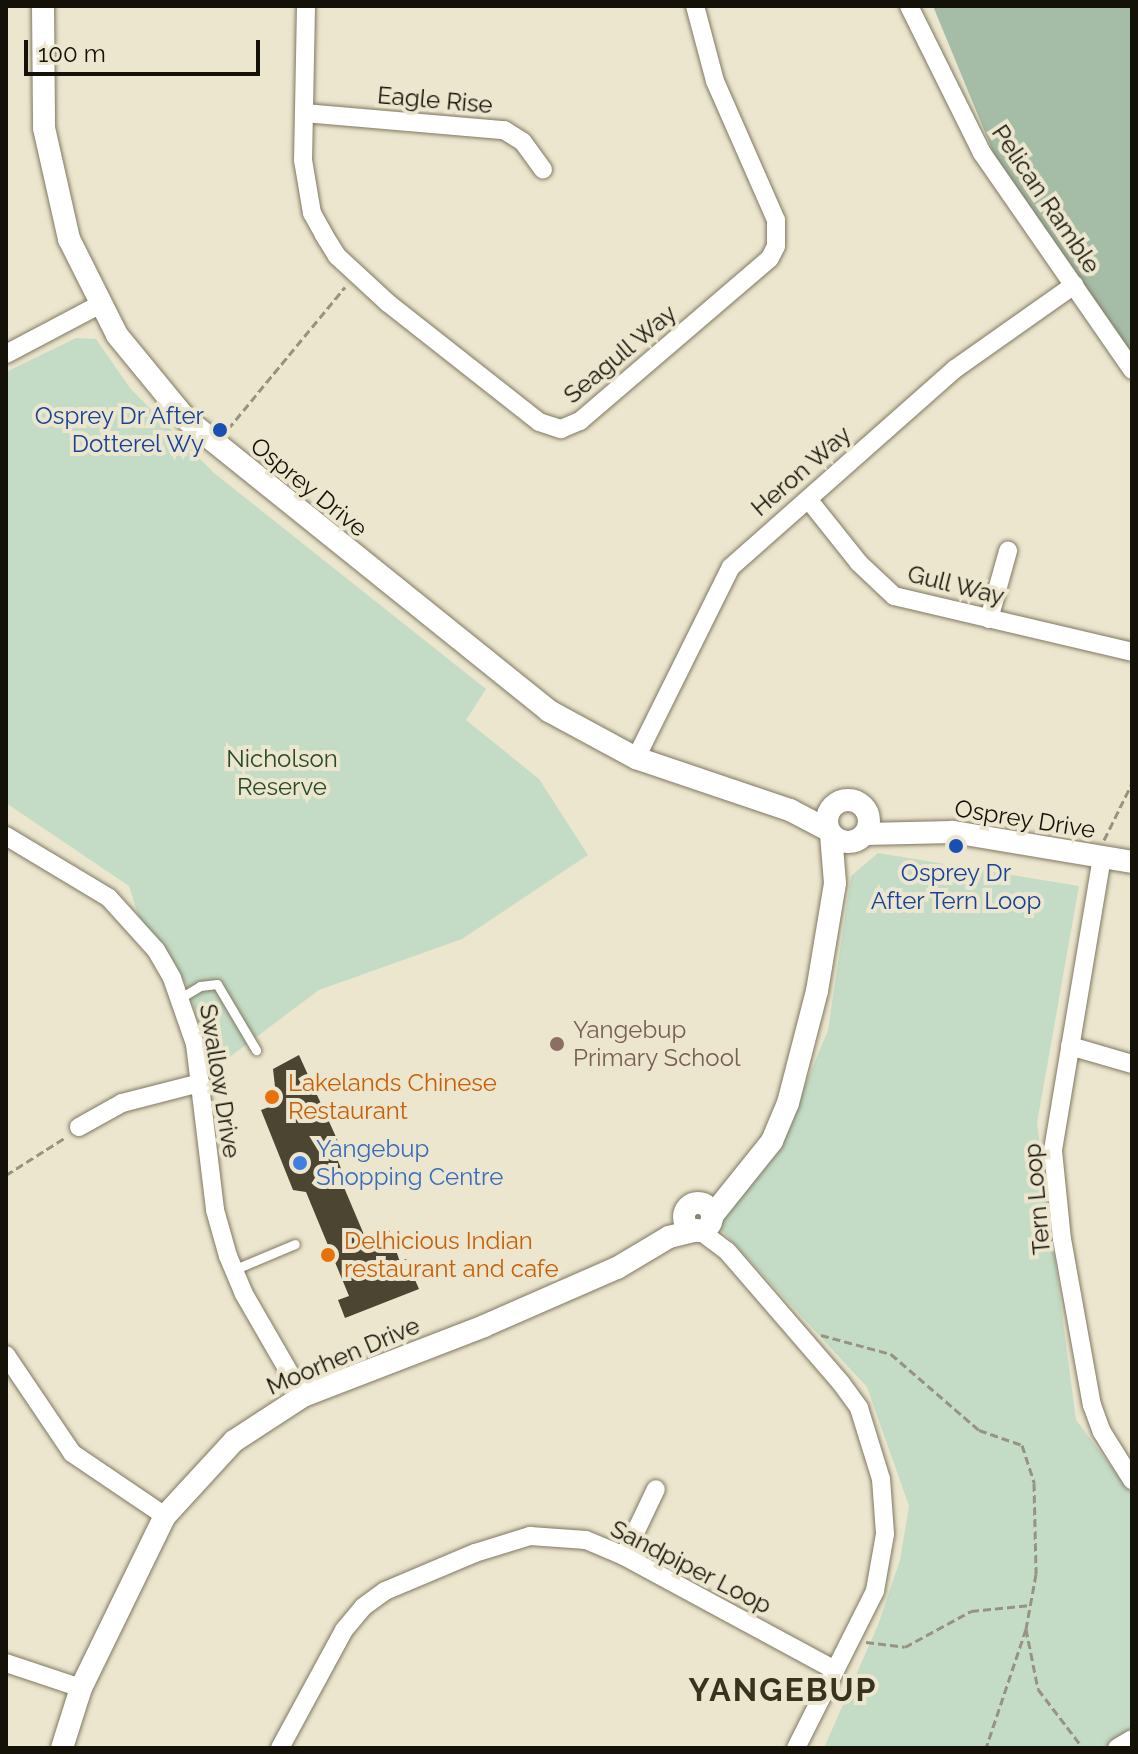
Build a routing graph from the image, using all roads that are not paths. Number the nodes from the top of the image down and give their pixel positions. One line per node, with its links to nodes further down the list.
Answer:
1 (43, 6): 8 (street, Osprey Drive)
2 (306, 6): 5 (street, Seagull Way)
3 (695, 6): 5 (street, Seagull Way)
4 (909, 6): 7 (street, Pelican Ramble)
5 (304, 113): 6 (street, Eagle Rise)
6 (543, 170)
7 (1074, 285): 10 (street, Pelican Ramble); 11 (street, Heron Way)
8 (99, 305): 9 (street); 15 (street, Osprey Drive)
9 (6, 354)
10 (1132, 370)
11 (808, 499): 13 (street, Gull Way); 15 (street, Heron Way)
12 (1008, 551): 13 (street)
13 (989, 619): 14 (street, Gull Way)
14 (1132, 652)
15 (636, 758): 17 (street, Osprey Drive)
16 (833, 805): 17 (street, Osprey Drive); 18 (street); 20 (street)
17 (790, 810): 20 (street, Osprey Drive)
18 (866, 810): 19 (street, Osprey Drive); 21 (street)
19 (910, 831): 21 (street, Osprey Drive); 23 (street, Osprey Drive)
20 (829, 832): 21 (street); 25 (street, Moorhen Drive)
21 (861, 837): 25 (street, Moorhen Drive)
22 (8, 841): 26 (street, Swallow Drive)
23 (1102, 857): 24 (street, Osprey Drive); 27 (street, Tern Loop)
24 (1132, 862)
25 (835, 883): 32 (street, Moorhen Drive)
26 (182, 997): 28 (lane); 30 (street, Swallow Drive)
27 (1070, 1046): 29 (street); 37 (street, Tern Loop)
28 (256, 1050)
29 (1132, 1064)
30 (200, 1083): 31 (street); 34 (street, Swallow Drive)
31 (79, 1127)
32 (701, 1220): 36 (street, Moorhen Drive); 42 (street)
33 (295, 1244): 34 (lane)
34 (233, 1270): 36 (street, Swallow Drive)
35 (6, 1355): 39 (street)
36 (303, 1396): 39 (street, Moorhen Drive)
37 (1132, 1480)
38 (656, 1489): 40 (street)
39 (165, 1516): 43 (street, Moorhen Drive)
40 (624, 1556): 42 (street, Sandpiper Loop); 46 (street, Sandpiper Loop)
41 (6, 1663): 43 (street)
42 (833, 1669): 47 (street)
43 (81, 1688): 45 (street, Moorhen Drive)
44 (1132, 1739): 48 (street)
45 (62, 1748)
46 (280, 1748)
47 (796, 1748)
48 (1117, 1748)

